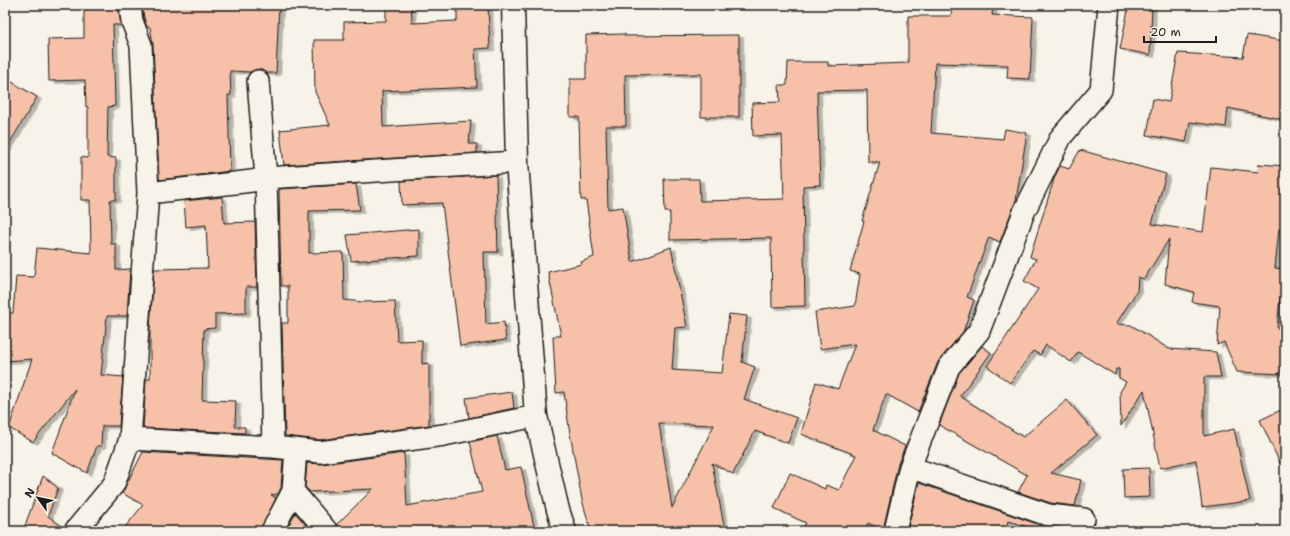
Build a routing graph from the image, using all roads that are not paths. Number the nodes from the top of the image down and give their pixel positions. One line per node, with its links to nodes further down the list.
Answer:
1 (130, 5): 7 (street)
2 (513, 5): 5 (main road)
3 (1109, 5): 12 (street)
4 (258, 80): 6 (street)
5 (517, 162): 6 (street); 8 (main road)
6 (266, 178): 7 (street); 10 (street)
7 (148, 192): 9 (street)
8 (536, 416): 11 (street); 18 (main road)
9 (130, 439): 10 (street); 15 (street)
10 (273, 447): 11 (street)
11 (296, 449): 13 (street)
12 (910, 467): 14 (street); 19 (street)
13 (293, 491): 16 (street); 17 (street)
14 (1084, 519)
15 (75, 531)
16 (272, 531)
17 (327, 531)
18 (565, 531)
19 (895, 531)

